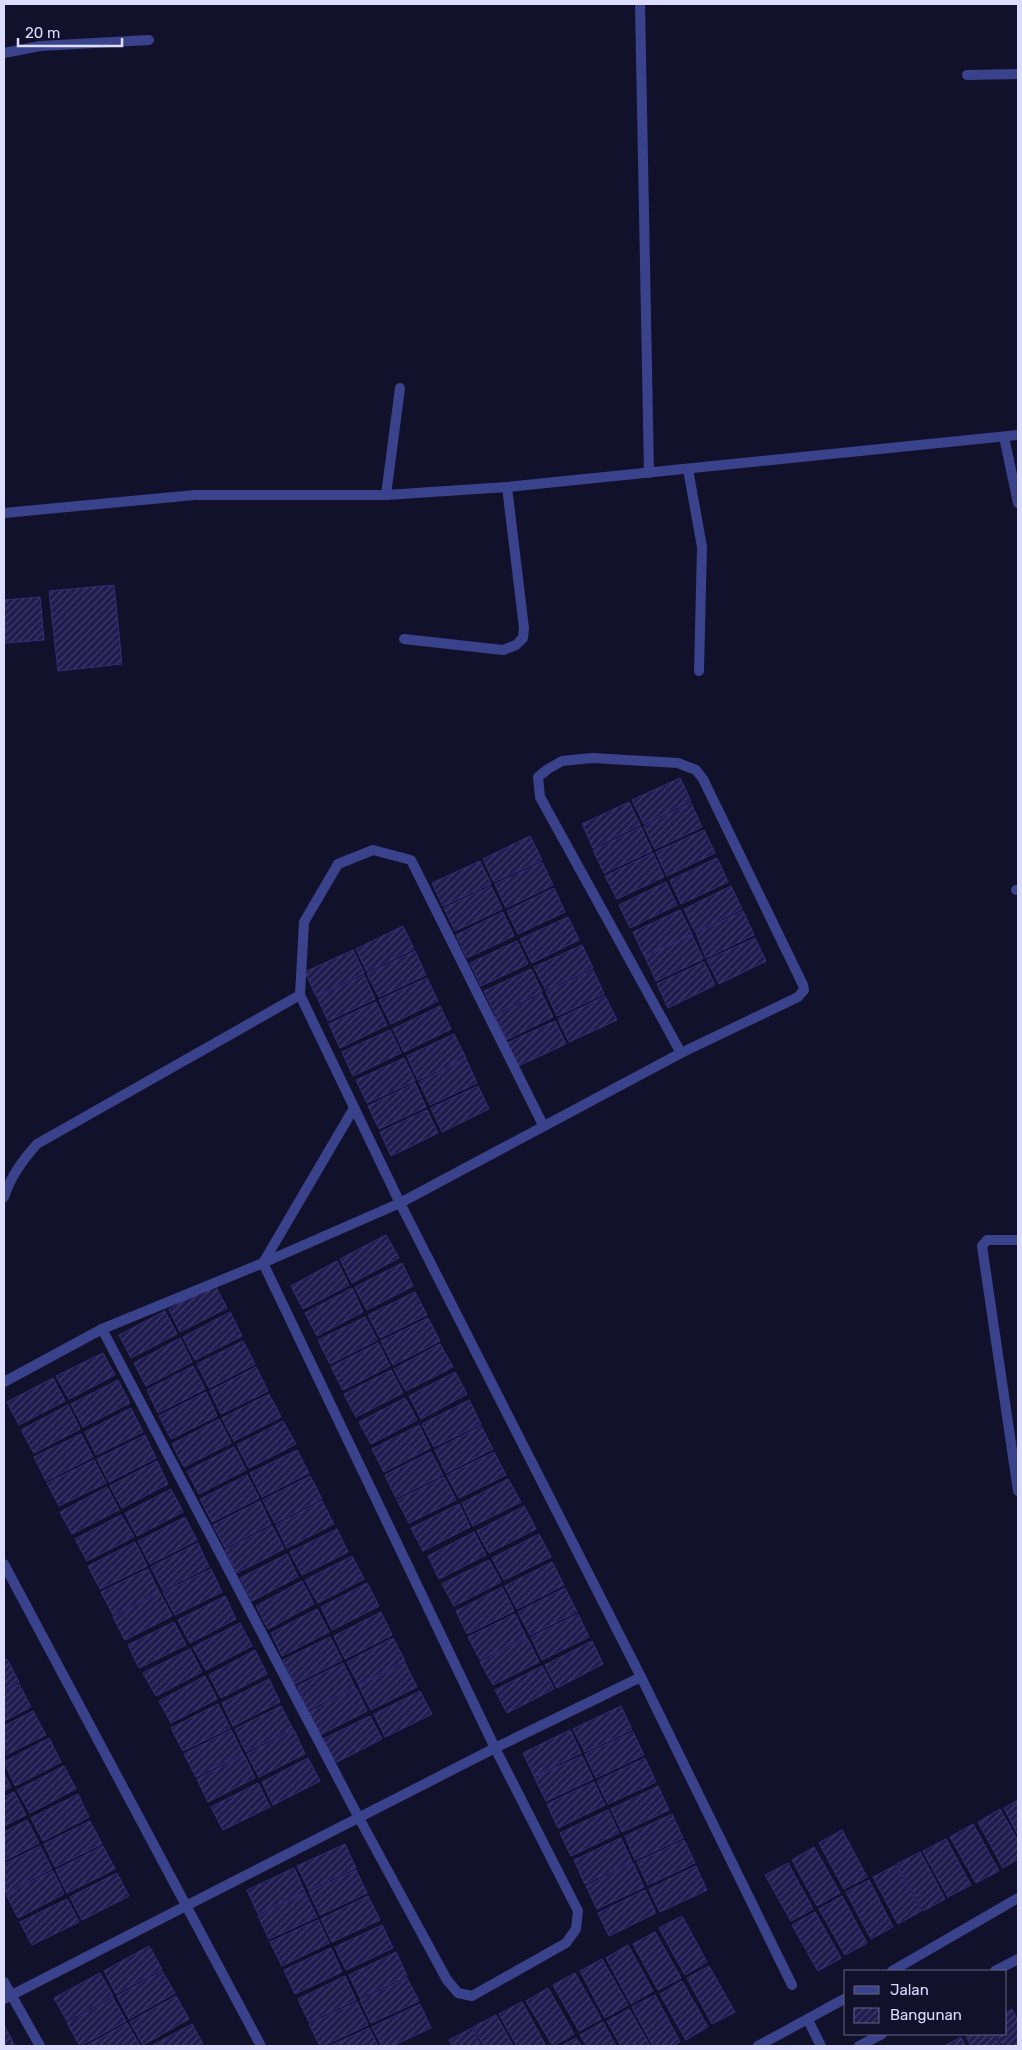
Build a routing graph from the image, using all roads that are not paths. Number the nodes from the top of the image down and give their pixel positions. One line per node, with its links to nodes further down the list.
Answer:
1 (640, 4): 10 (street)
2 (148, 40): 3 (street)
3 (4, 53)
4 (1018, 74): 5 (street)
5 (967, 75)
6 (400, 388): 12 (street)
7 (1018, 435): 8 (street)
8 (1004, 436): 9 (street); 13 (street)
9 (688, 469): 10 (street); 16 (street)
10 (649, 473): 11 (street)
11 (507, 487): 12 (street); 15 (street)
12 (386, 496): 14 (street)
13 (1018, 503)
14 (4, 513)
15 (404, 639)
16 (699, 671)
17 (300, 994): 19 (street); 20 (street); 21 (street)
18 (682, 1053): 18 (street); 20 (street)
19 (354, 1108): 22 (street); 24 (street)
20 (543, 1125): 22 (street)
21 (4, 1197)
22 (400, 1203): 24 (street); 29 (street)
23 (1018, 1240): 27 (street)
24 (263, 1263): 25 (street); 30 (street)
25 (102, 1329): 26 (street); 31 (street)
26 (4, 1382)
27 (1018, 1491)
28 (4, 1564): 33 (street)
29 (641, 1677): 30 (street); 38 (street)
30 (496, 1748): 31 (street); 31 (street)
31 (358, 1818): 33 (street)
32 (1018, 1898): 35 (street)
33 (188, 1907): 39 (street); 44 (street)
34 (1018, 1959): 36 (street)
35 (894, 1970)
36 (997, 1970)
37 (4, 1982): 39 (street)
38 (792, 1985)
39 (7, 1997): 43 (street)
40 (844, 1999): 41 (street)
41 (808, 2020): 45 (street); 46 (street)
42 (880, 2035): 47 (street)
43 (40, 2046)
44 (261, 2046)
45 (758, 2046)
46 (821, 2046)
47 (859, 2046)

